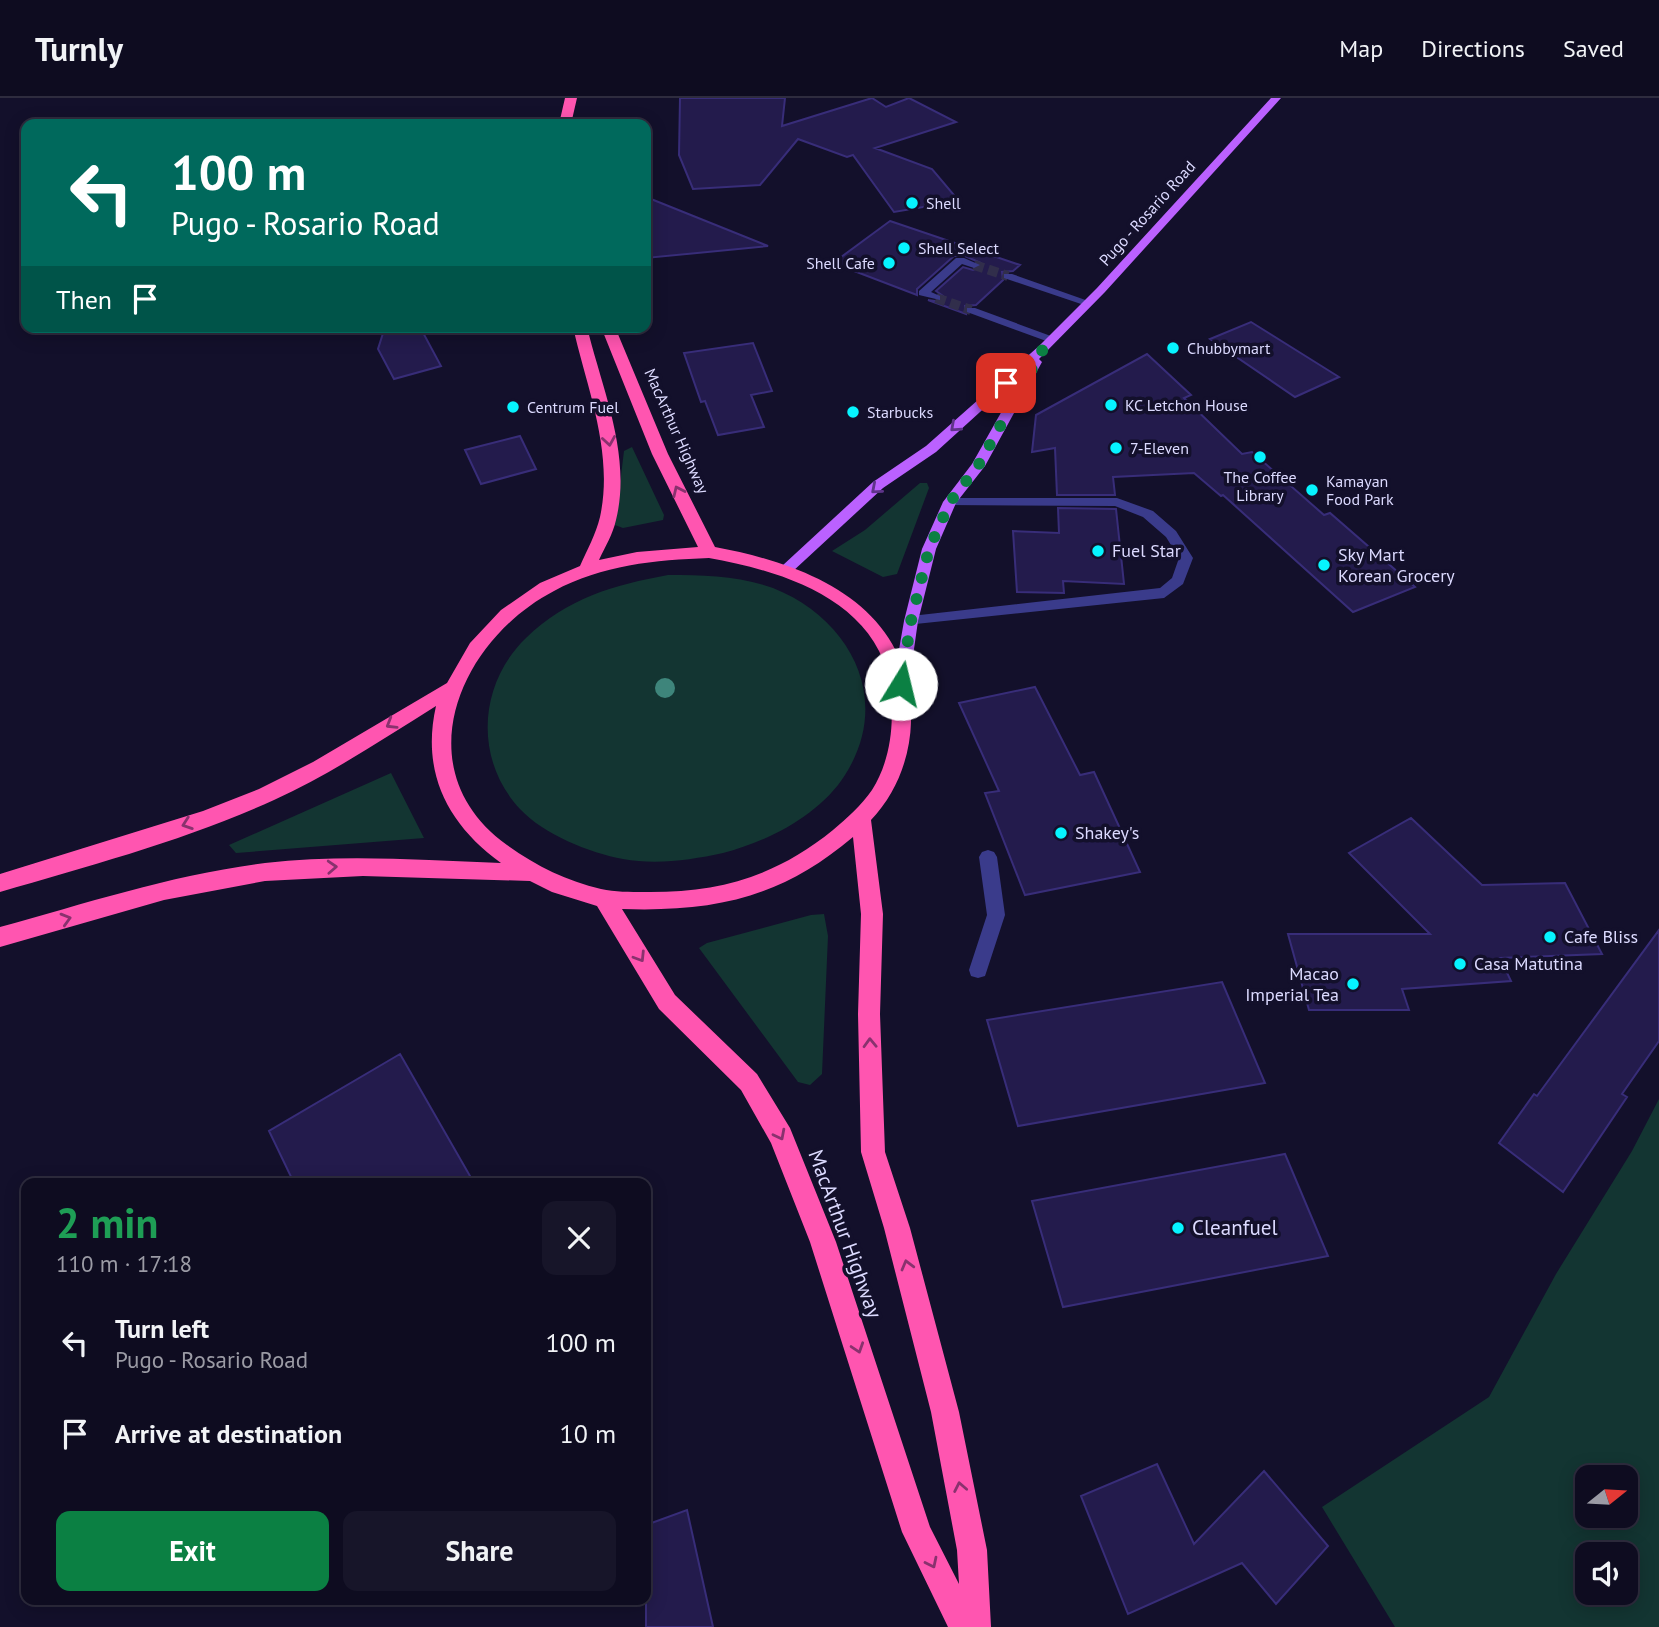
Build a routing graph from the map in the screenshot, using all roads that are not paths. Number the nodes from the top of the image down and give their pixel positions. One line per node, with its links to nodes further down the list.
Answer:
1 (571, 98): 3 (highway)
2 (1276, 98): 7 (main road, Pugo - Rosario Road)
3 (566, 119)
4 (974, 265): 6 (lane)
5 (1008, 276): 7 (lane)
6 (936, 298)
7 (1088, 303): 11 (main road, Pugo - Rosario Road)
8 (971, 310): 11 (lane)
9 (581, 333): 14 (highway, one-way to 14)
10 (610, 333): 13 (highway, MacArthur Highway, one-way to 10)
11 (1048, 344): 12 (main road, Pugo - Rosario Road); 15 (main road, Pugo - Rosario Road, one-way to 15)
12 (950, 502): 16 (main road, Pugo - Rosario Road); 16 (lane)
13 (709, 552): 14 (highway); 15 (highway)
14 (587, 569): 18 (highway)
15 (787, 569): 17 (highway)
16 (911, 621): 17 (main road, Pugo - Rosario Road)
17 (901, 684): 19 (highway)
18 (450, 689): 21 (highway); 22 (highway, one-way to 22)
19 (861, 819): 23 (highway); 27 (highway, one-way to 19)
20 (988, 857): 25 (lane)
21 (527, 873): 23 (highway); 24 (highway, one-way to 21)
22 (0, 883)
23 (604, 900): 26 (highway, MacArthur Highway, one-way to 26)
24 (0, 937)
25 (978, 970)
26 (964, 1627)
27 (976, 1627)

